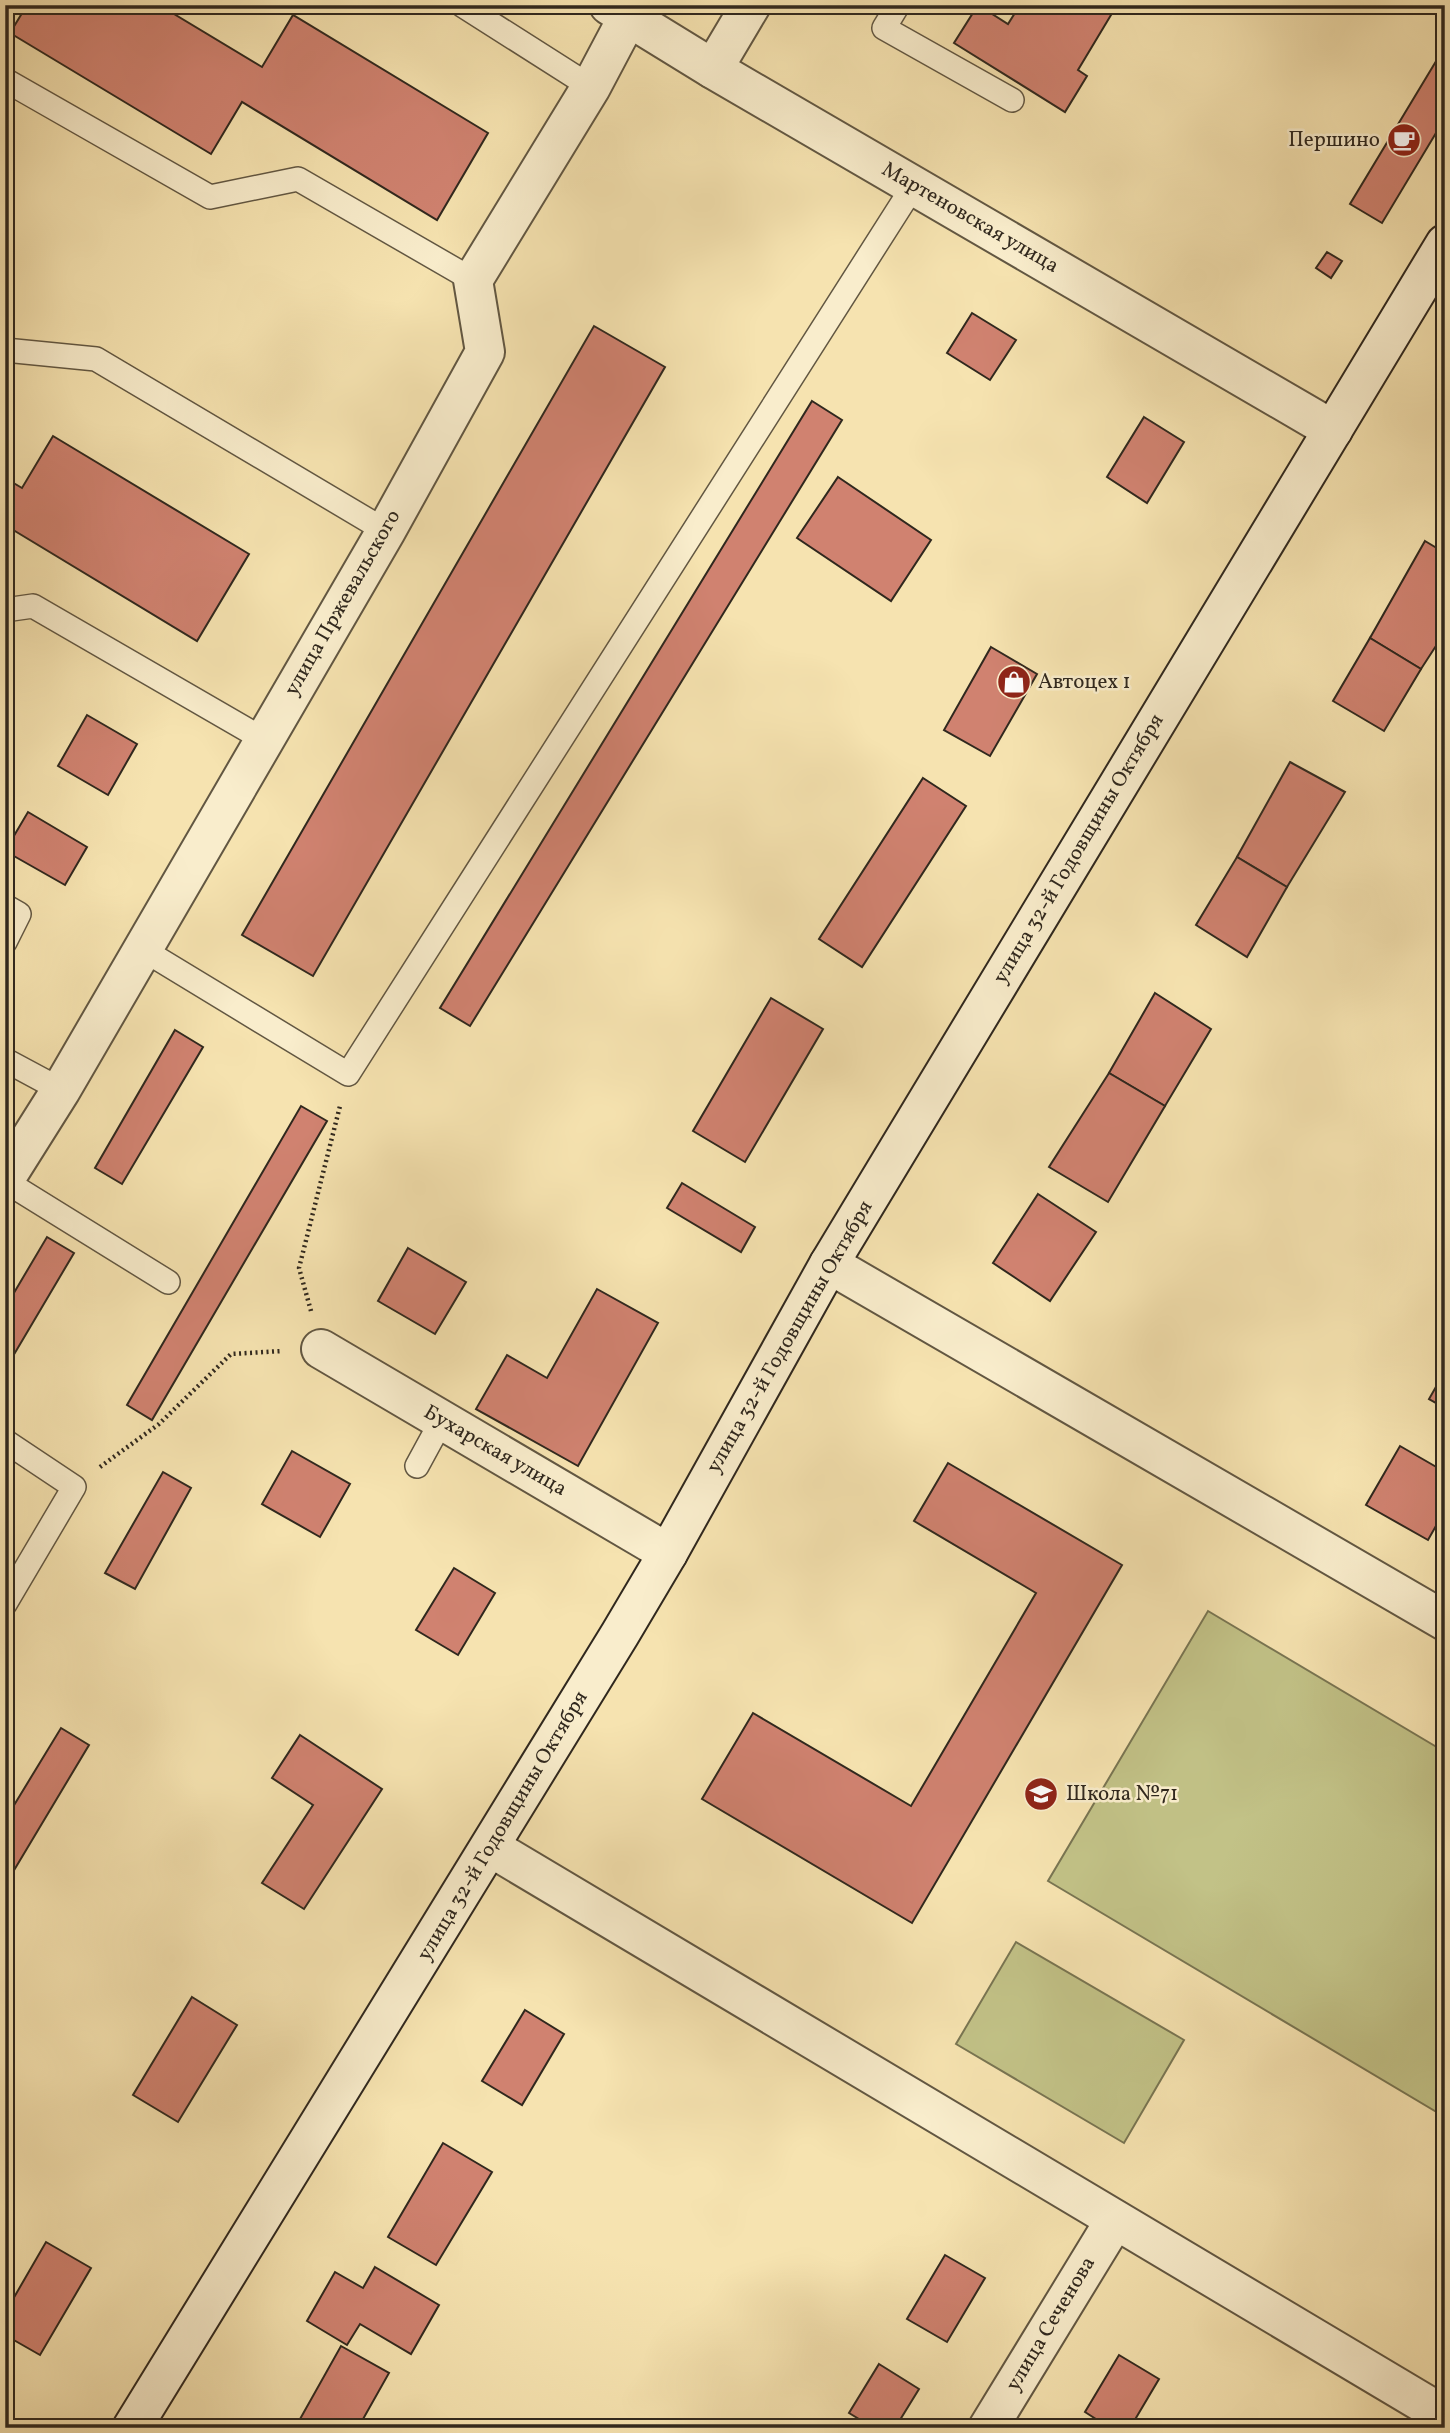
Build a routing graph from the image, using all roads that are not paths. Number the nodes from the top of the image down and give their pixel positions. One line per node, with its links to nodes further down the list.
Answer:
1 (462, 5): 7 (lane)
2 (751, 5): 5 (street)
3 (898, 5): 8 (lane)
4 (618, 11): 5 (street, Мартеновская улица); 7 (street)
5 (713, 69): 9 (street, Мартеновская улица)
6 (5, 80): 11 (lane)
7 (591, 87): 11 (street)
8 (1012, 100)
9 (914, 186): 13 (street, Мартеновская улица); 19 (lane)
10 (1445, 244): 13 (street, улица 32-й Годовщины Октября)
11 (472, 280): 14 (street, улица Пржевальского)
12 (5, 350): 14 (lane)
13 (1332, 430): 23 (street, улица 32-й Годовщины Октября)
14 (386, 531): 16 (street, улица Пржевальского)
15 (5, 610): 16 (lane)
16 (263, 739): 19 (street, улица Пржевальского)
17 (5, 906): 18 (lane)
18 (5, 942)
19 (142, 949): 21 (street, улица Пржевальского)
20 (5, 1060): 21 (lane)
21 (61, 1090): 22 (street, улица Пржевальского)
22 (5, 1180): 24 (lane)
23 (829, 1264): 29 (street, улица 32-й Годовщины Октября); 31 (street)
24 (167, 1282)
25 (321, 1349): 26 (street, Бухарская улица)
26 (442, 1420): 28 (lane); 29 (street, Бухарская улица)
27 (5, 1441): 30 (lane)
28 (417, 1466)
29 (668, 1553): 32 (street, улица 32-й Годовщины Октября)
30 (5, 1604)
31 (1445, 1621)
32 (490, 1847): 33 (street); 35 (street, улица 32-й Годовщины Октября)
33 (1115, 2220): 34 (street); 36 (street, улица Сеченова)
34 (1445, 2416)
35 (132, 2428)
36 (988, 2428)

